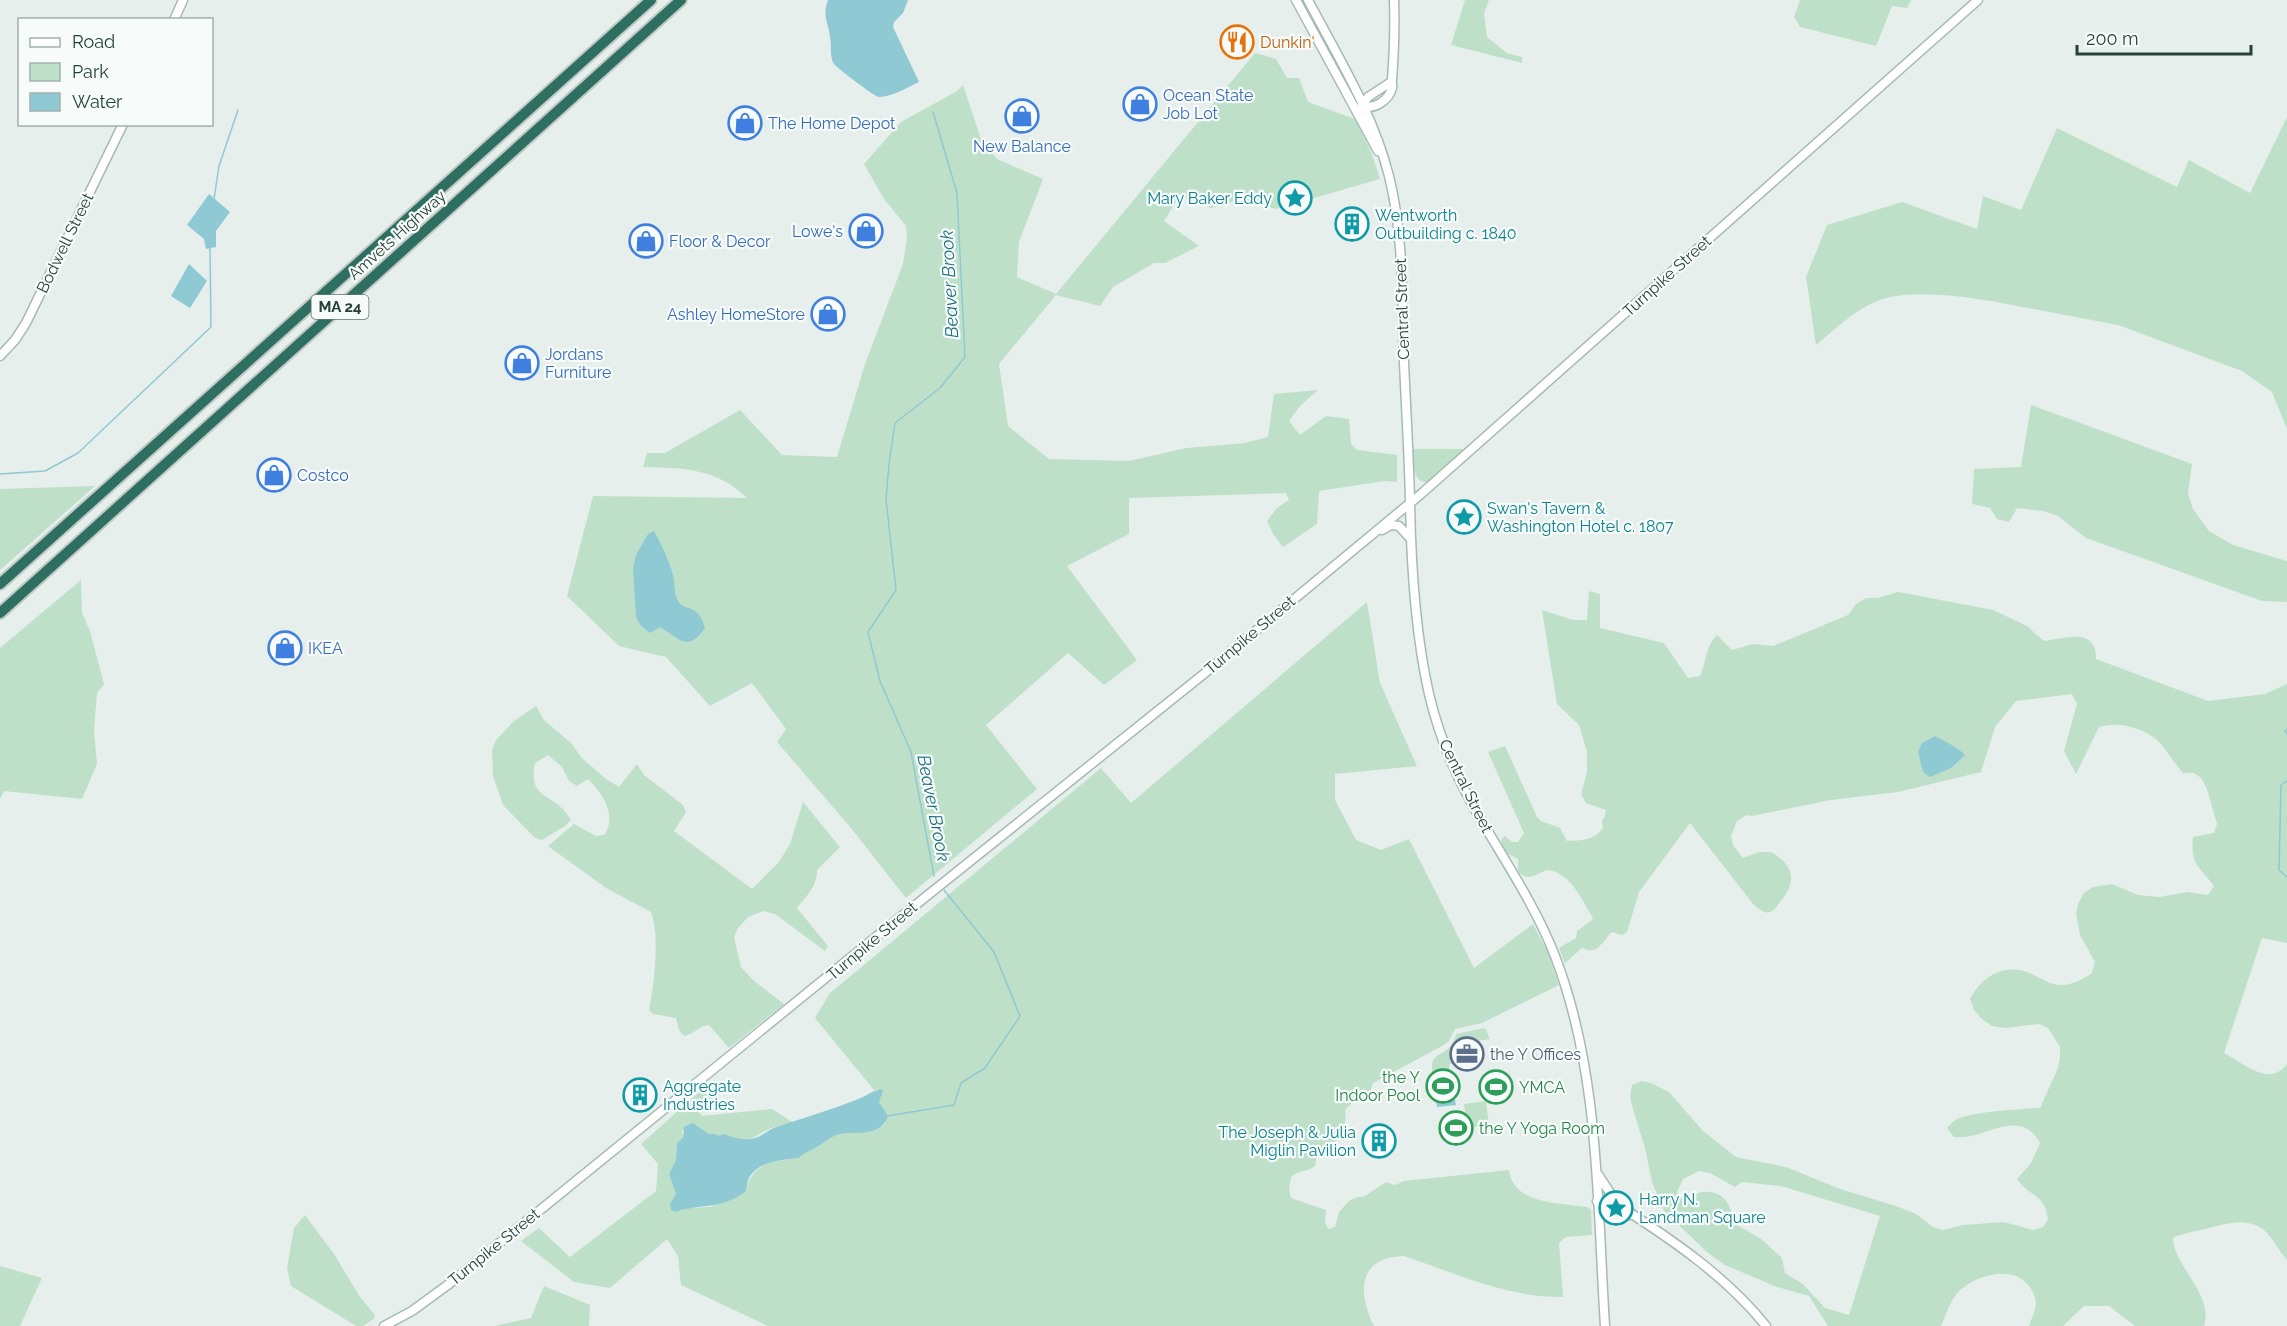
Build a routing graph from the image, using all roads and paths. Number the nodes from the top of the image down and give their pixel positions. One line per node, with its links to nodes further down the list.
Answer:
1 (183, 0): 8 (street)
2 (651, 0): 15 (highway, Amvets Highway / MA 24)
3 (681, 0): 16 (highway, Amvets Highway / MA 24)
4 (1296, 0): 9 (street)
5 (1308, 0): 9 (street)
6 (1395, 0): 9 (street)
7 (1978, 0): 12 (street, Turnpike Street)
8 (175, 18)
9 (1359, 108): 12 (street, Central Street)
10 (122, 126): 11 (street, Bodwell Street)
11 (0, 356)
12 (1410, 503): 13 (street, Central Street); 14 (street, Turnpike Street)
13 (1411, 539): 14 (street, Turnpike Street); 17 (street, Central Street)
14 (1355, 549): 21 (street, Turnpike Street)
15 (0, 584)
16 (0, 613)
17 (1595, 1169): 18 (street, Central Street); 19 (street)
18 (1597, 1201): 19 (street); 20 (street); 22 (street, Central Street)
19 (1618, 1205): 20 (street)
20 (1643, 1222): 23 (street)
21 (384, 1326)
22 (1605, 1326)
23 (1766, 1326)

